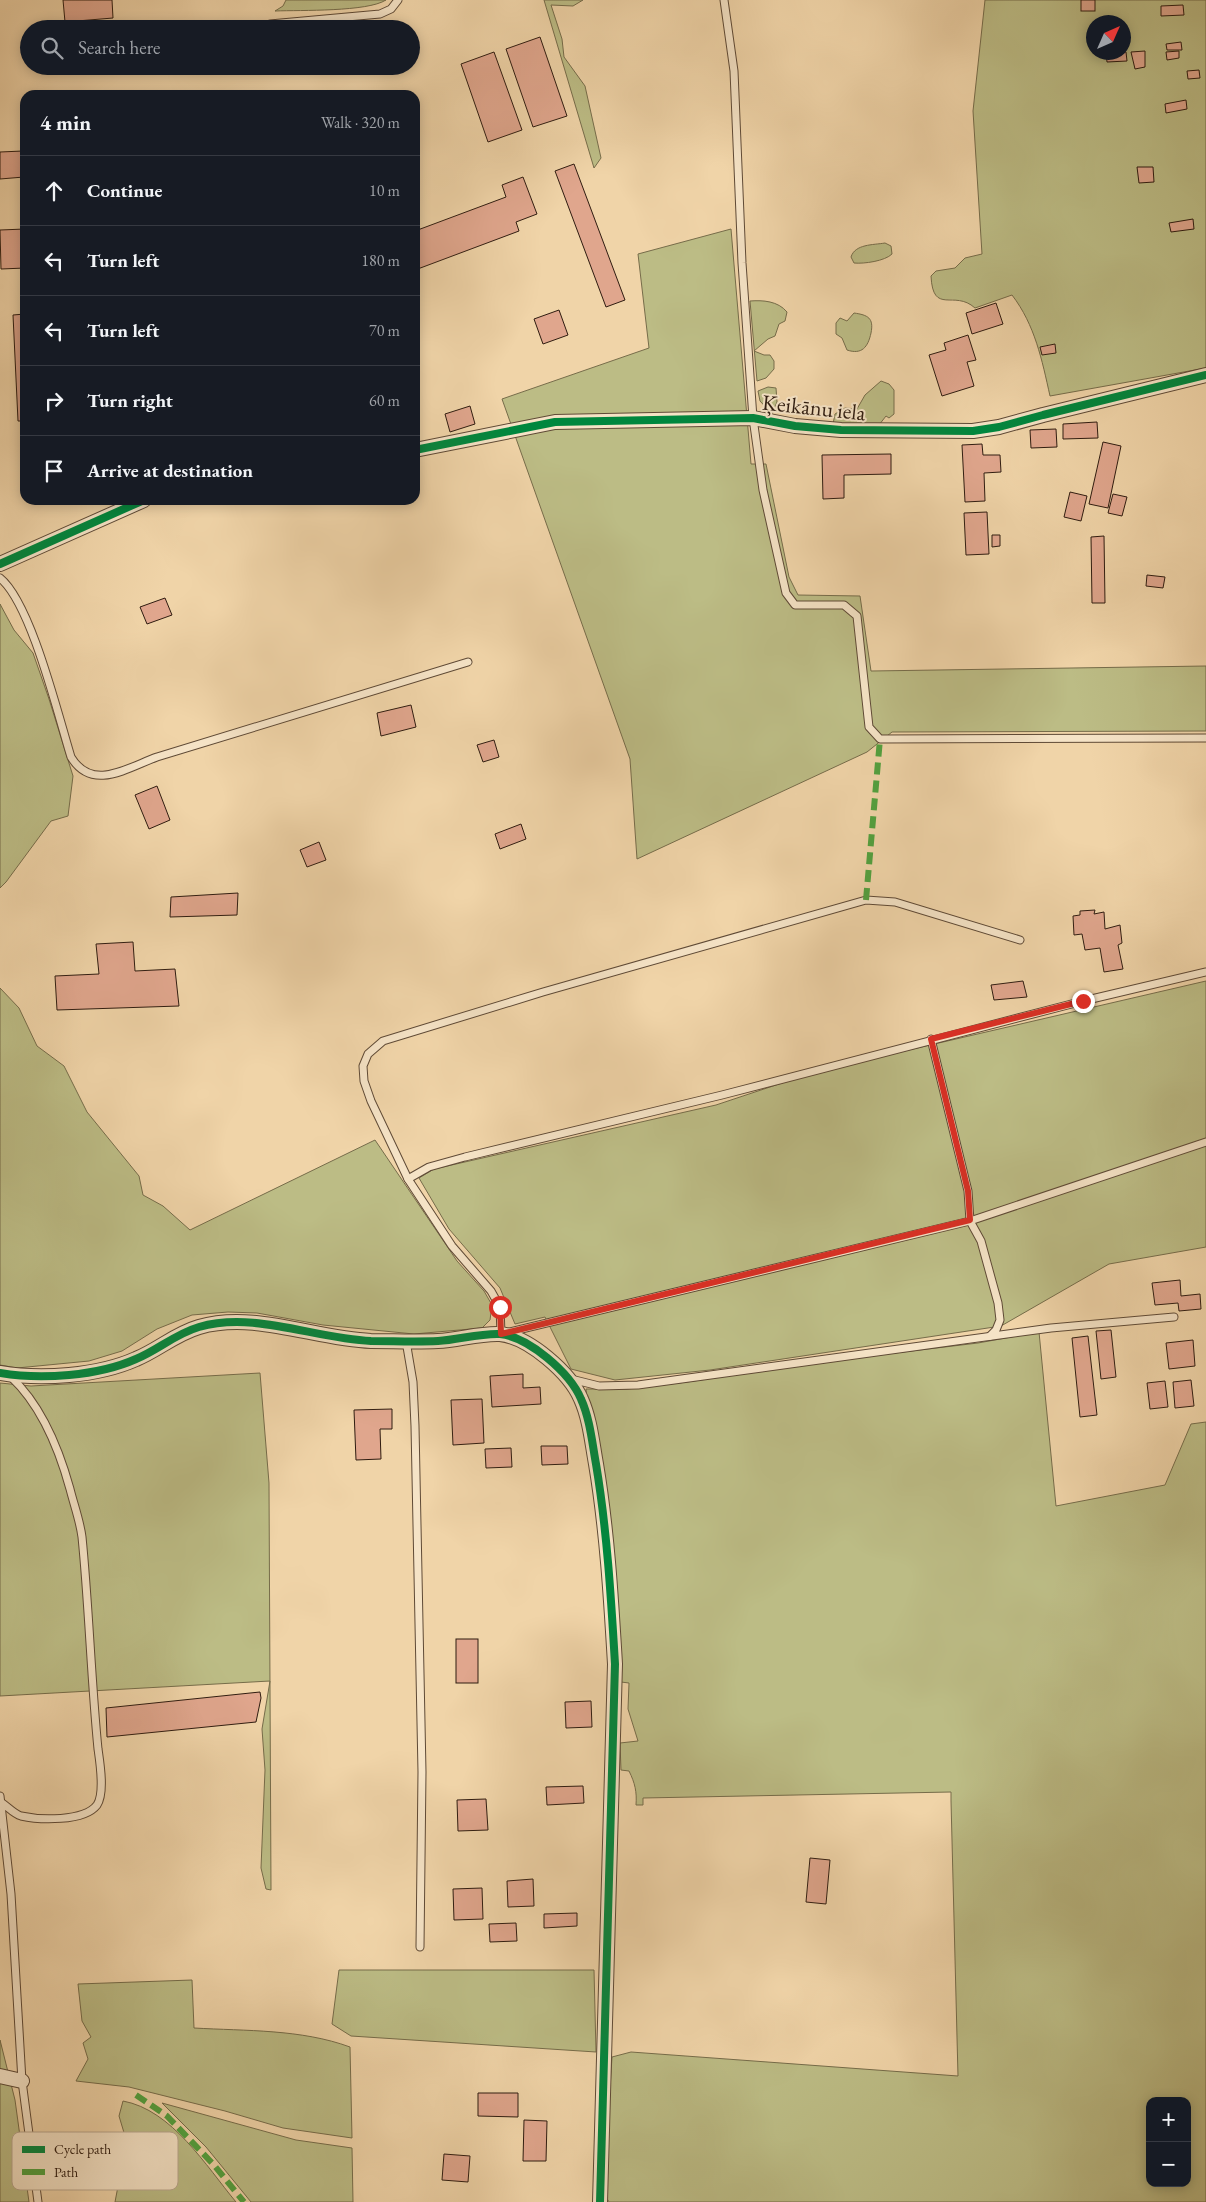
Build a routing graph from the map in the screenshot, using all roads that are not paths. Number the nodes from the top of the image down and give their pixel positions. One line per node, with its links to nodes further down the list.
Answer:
1 (398, 0): 3 (lane)
2 (724, 0): 5 (lane)
3 (314, 20)
4 (1206, 375): 5 (street, Ķeikānu iela)
5 (753, 418): 6 (street, Ķeikānu iela); 11 (lane)
6 (420, 449)
7 (133, 505): 8 (street)
8 (0, 564)
9 (0, 578): 10 (lane)
10 (468, 662)
11 (1206, 738)
12 (1020, 940): 16 (lane)
13 (1206, 972): 14 (lane)
14 (931, 1039): 16 (lane); 17 (lane)
15 (1206, 1142): 17 (lane)
16 (408, 1179): 19 (lane)
17 (970, 1220): 19 (lane); 20 (lane)
18 (1174, 1317): 20 (lane)
19 (501, 1334): 21 (street); 23 (street)
20 (990, 1337): 23 (lane)
21 (406, 1341): 22 (street); 25 (lane)
22 (4, 1374): 24 (lane)
23 (568, 1378): 29 (street)
24 (1, 1799): 27 (lane)
25 (420, 1947)
26 (0, 2076): 27 (street)
27 (22, 2080): 28 (lane)
28 (29, 2132)
29 (600, 2202)

